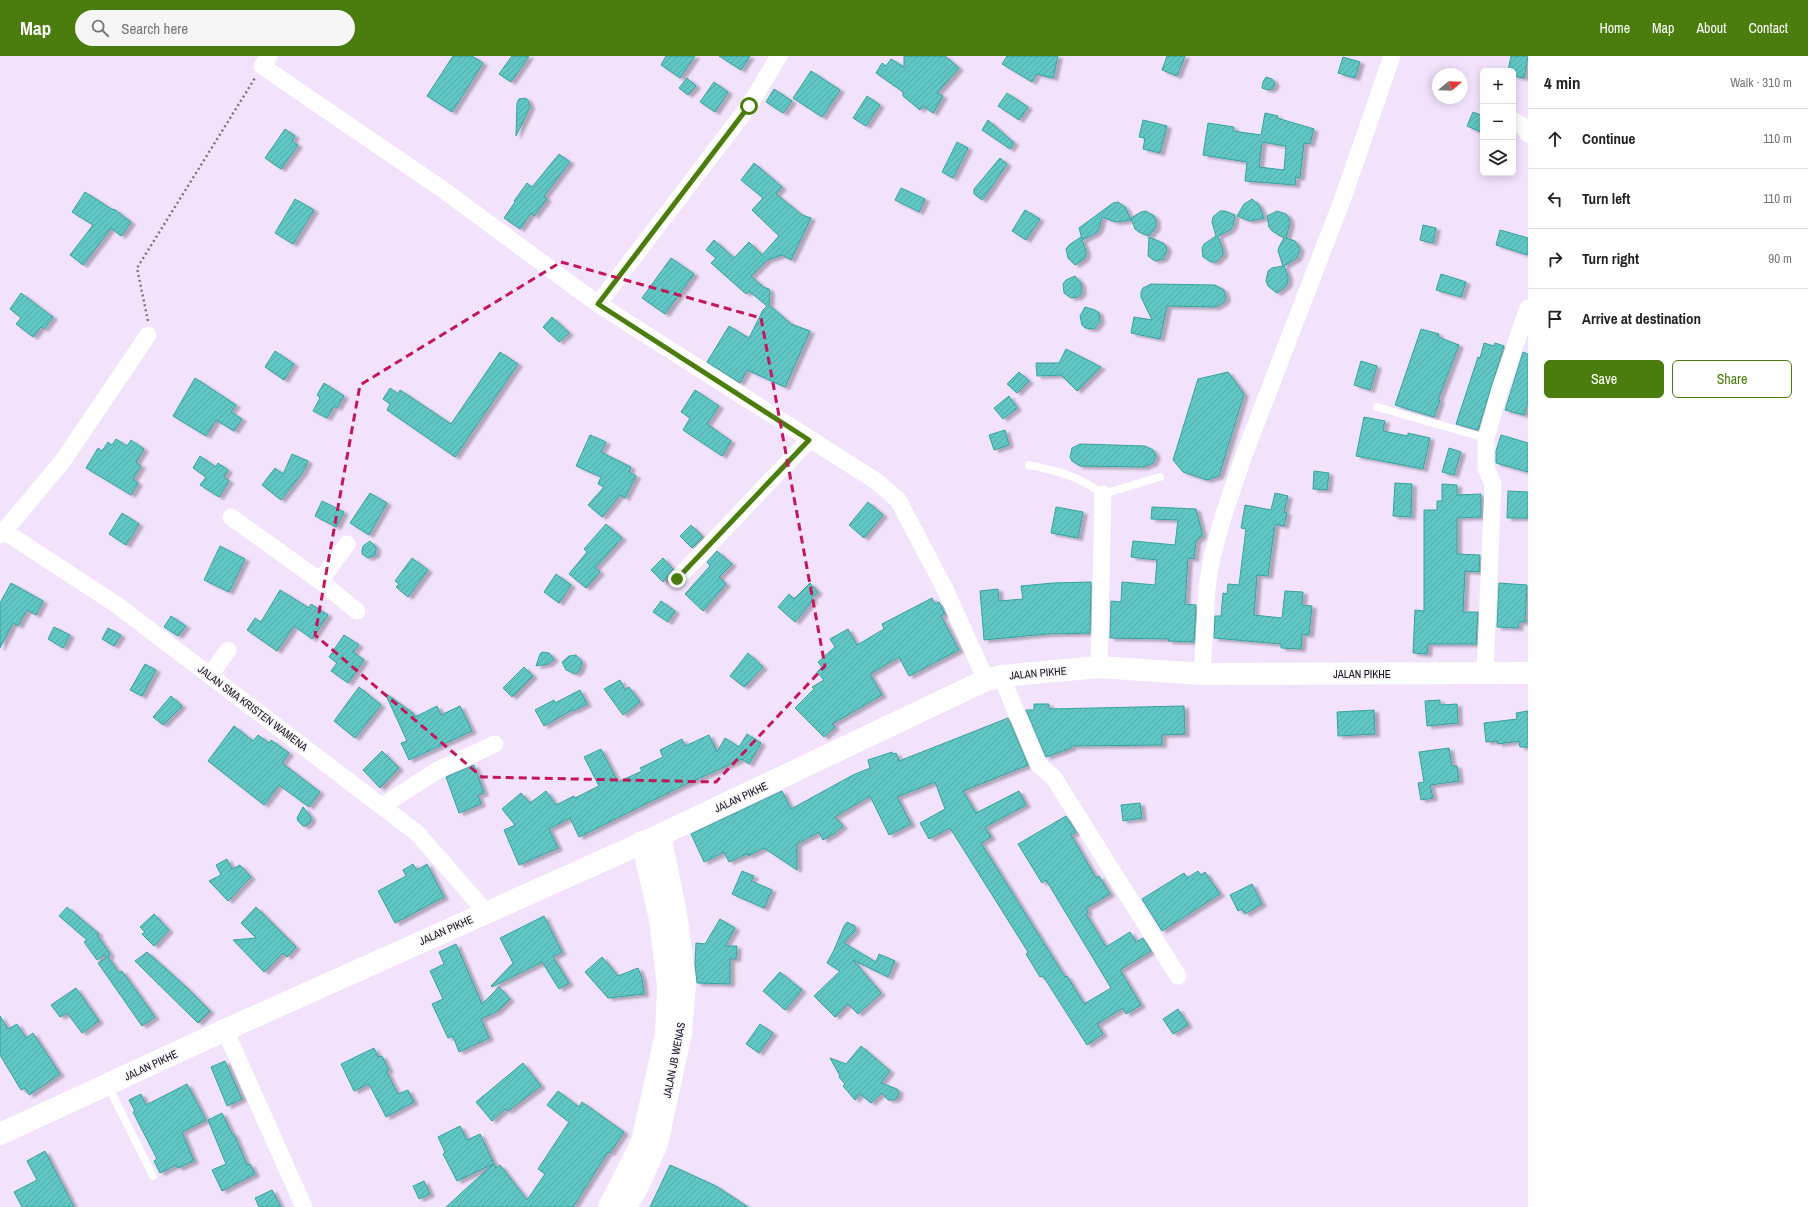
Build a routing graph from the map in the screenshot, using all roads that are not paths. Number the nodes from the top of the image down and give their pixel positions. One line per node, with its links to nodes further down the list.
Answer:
1 (778, 56): 6 (street)
2 (1392, 56): 24 (street)
3 (266, 61): 6 (street)
4 (1516, 122): 5 (street)
5 (1528, 134)
6 (598, 304): 11 (street)
7 (1528, 308): 10 (street)
8 (148, 335): 16 (street)
9 (1377, 407): 10 (lane)
10 (1486, 438): 25 (street)
11 (809, 440): 18 (street); 27 (street)
12 (1029, 465): 14 (lane)
13 (1160, 477): 14 (lane)
14 (1103, 494): 22 (street)
15 (231, 517): 19 (street)
16 (2, 533): 26 (street, JALAN SMA KRISTEN WAMENA)
17 (347, 544): 19 (street)
18 (677, 579)
19 (320, 581): 20 (street)
20 (357, 611)
21 (228, 650): 26 (street)
22 (1099, 667): 24 (main road, JALAN PIKHE); 27 (main road, JALAN PIKHE)
23 (1528, 673): 25 (main road, JALAN PIKHE)
24 (1202, 674): 25 (main road, JALAN PIKHE)
25 (1485, 674)
26 (210, 675): 29 (street, JALAN SMA KRISTEN WAMENA)
27 (993, 678): 30 (main road, JALAN PIKHE); 32 (street)
28 (494, 744): 29 (street)
29 (382, 806): 31 (street, JALAN SMA KRISTEN WAMENA)
30 (651, 839): 31 (main road, JALAN PIKHE); 38 (main road, JALAN JB WENAS); 39 (main road, JALAN JB WENAS)
31 (486, 912): 33 (main road, JALAN PIKHE)
32 (1178, 976)
33 (225, 1030): 34 (main road, JALAN PIKHE); 37 (street)
34 (107, 1085): 35 (main road, JALAN PIKHE); 36 (lane)
35 (0, 1134)
36 (154, 1176)
37 (304, 1207)
38 (609, 1207)
39 (626, 1207)

